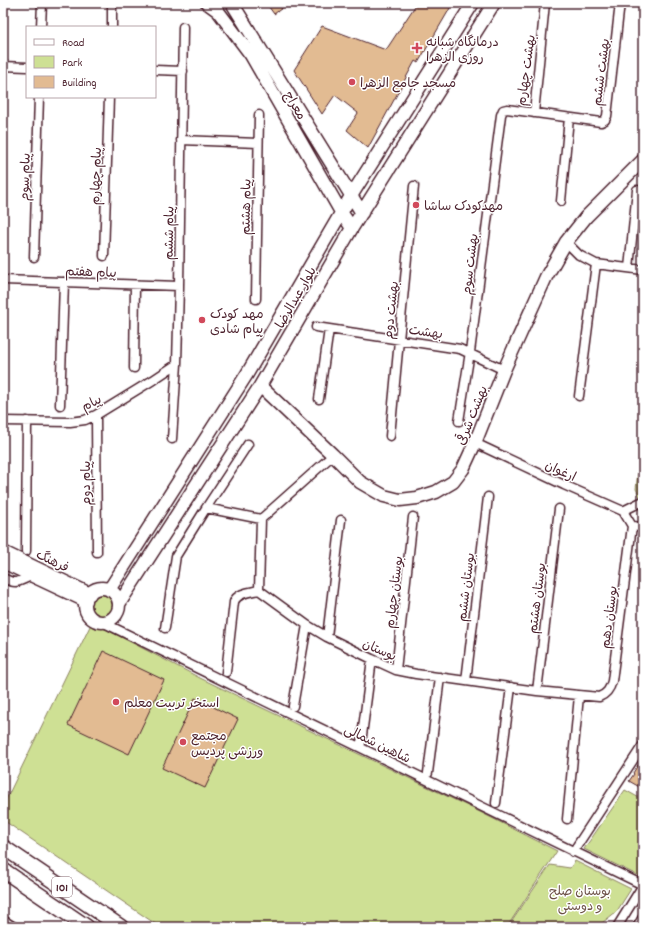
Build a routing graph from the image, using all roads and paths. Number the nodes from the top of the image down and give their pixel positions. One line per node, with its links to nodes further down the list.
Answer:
1 (42, 3): 9 (street)
2 (112, 3): 10 (street)
3 (207, 3): 29 (main road, معراج)
4 (232, 3): 27 (main road, معراج)
5 (473, 3): 27 (main road, بلوار عبدالرضا)
6 (494, 3): 30 (main road, بلوار عبدالرضا)
7 (545, 3): 19 (street, بهشت چهارم)
8 (620, 3): 21 (street, بهشت ششم)
9 (41, 26)
10 (112, 26)
11 (183, 27): 15 (street, پیام ششم)
12 (3, 66): 13 (street)
13 (26, 67)
14 (156, 70): 15 (street)
15 (183, 71): 22 (street, پیام ششم)
16 (39, 98): 34 (street, پیام سوم)
17 (109, 98): 33 (street, پیام چهارم)
18 (503, 110): 19 (street, بهشت چهارم); 46 (street, بهشت سوم)
19 (534, 113): 21 (street, بهشت ششم)
20 (259, 115): 23 (street, پیام هشتم)
21 (569, 118): 28 (street)
22 (181, 140): 23 (street); 41 (street, پیام ششم)
23 (258, 143): 42 (street, پیام هشتم)
24 (643, 160): 32 (main road, بهشت شرقی)
25 (414, 186): 45 (street, بهشت دوم)
26 (637, 190): 36 (street)
27 (351, 196): 29 (main road, بلوار عبدالرضا); 30 (main road, معراج)
28 (561, 201)
29 (341, 212): 31 (main road, معراج); 79 (main road, بلوار عبدالرضا)
30 (362, 213): 31 (main road, بلوار عبدالرضا)
31 (352, 228): 50 (main road, بلوار عبدالرضا)
32 (566, 242): 35 (street); 49 (main road, بهشت شرقی)
33 (104, 256)
34 (34, 257)
35 (596, 264): 36 (street); 51 (street)
36 (629, 268): 37 (street)
37 (643, 270)
38 (3, 280): 39 (street, پیام هفتم)
39 (64, 282): 40 (street, پیام هفتم); 53 (street)
40 (135, 285): 41 (street, پیام هفتم); 48 (street)
41 (179, 286): 47 (street, پیام ششم)
42 (256, 299)
43 (316, 327): 44 (street, بهشت)
44 (328, 329): 45 (street, بهشت); 52 (street)
45 (399, 340): 46 (street, بهشت); 58 (street, بهشت دوم)
46 (470, 352): 49 (street, بهشت); 57 (street, بهشت سوم)
47 (176, 364): 54 (street, پیام); 59 (street, پیام ششم)
48 (134, 368)
49 (504, 370): 60 (main road, بهشت شرقی)
50 (260, 386): 62 (main road, بهشت شرقی); 82 (main road, بلوار عبدالرضا)
51 (579, 396)
52 (319, 399)
53 (60, 405)
54 (96, 415): 56 (street, پیام); 75 (street, پیام دوم)
55 (3, 421): 56 (street, پیام)
56 (27, 421): 73 (street)
57 (459, 421)
58 (390, 436)
59 (172, 438)
60 (475, 443): 62 (main road, بهشت شرقی); 67 (street, ارغوان)
61 (248, 444): 65 (street)
62 (333, 455): 69 (street)
63 (488, 496): 91 (street, بوستان ششم)
64 (643, 501): 67 (street)
65 (206, 508): 69 (street); 85 (street)
66 (559, 509): 93 (street, بوستان هشتم)
67 (623, 511): 71 (street)
68 (413, 517): 88 (street, بوستان چهارم)
69 (261, 519): 80 (street)
70 (341, 520): 86 (street)
71 (632, 526): 72 (street); 94 (street, بوستان دهم)
72 (643, 527)
73 (26, 550)
74 (3, 552): 81 (main road, فرهنگ)
75 (97, 552)
76 (3, 562): 77 (main road, فرهنگ)
77 (31, 576): 78 (street); 81 (main road, فرهنگ)
78 (3, 578)
79 (109, 590): 81 (main road); 82 (main road)
80 (259, 590): 84 (street, بوستان); 89 (street)
81 (88, 597): 83 (main road)
82 (119, 604): 83 (main road)
83 (102, 622): 102 (street, شاهین شمالی)
84 (307, 624): 86 (street, بوستان); 95 (street)
85 (165, 628)
86 (328, 637): 87 (street, بوستان)
87 (372, 660): 88 (street, بوستان); 96 (street)
88 (396, 670): 90 (street, بوستان)
89 (226, 672)
90 (440, 678): 91 (street, بوستان); 98 (street)
91 (466, 681): 92 (street, بوستان)
92 (511, 687): 93 (street, بوستان); 99 (street)
93 (537, 691): 94 (street, بوستان)
94 (579, 696): 100 (street)
95 (293, 706)
96 (361, 743)
97 (643, 745): 102 (street)
98 (428, 773)
99 (496, 803)
100 (567, 820)
101 (3, 847): 109 (highway, 101)
102 (573, 852): 104 (street, شاهین شمالی)
103 (3, 870): 108 (highway, 101)
104 (643, 885): 110 (street)
105 (643, 917): 111 (street)
106 (3, 920): 107 (street)
107 (14, 927)
108 (86, 927)
109 (121, 927)
110 (618, 927)
111 (637, 927)

